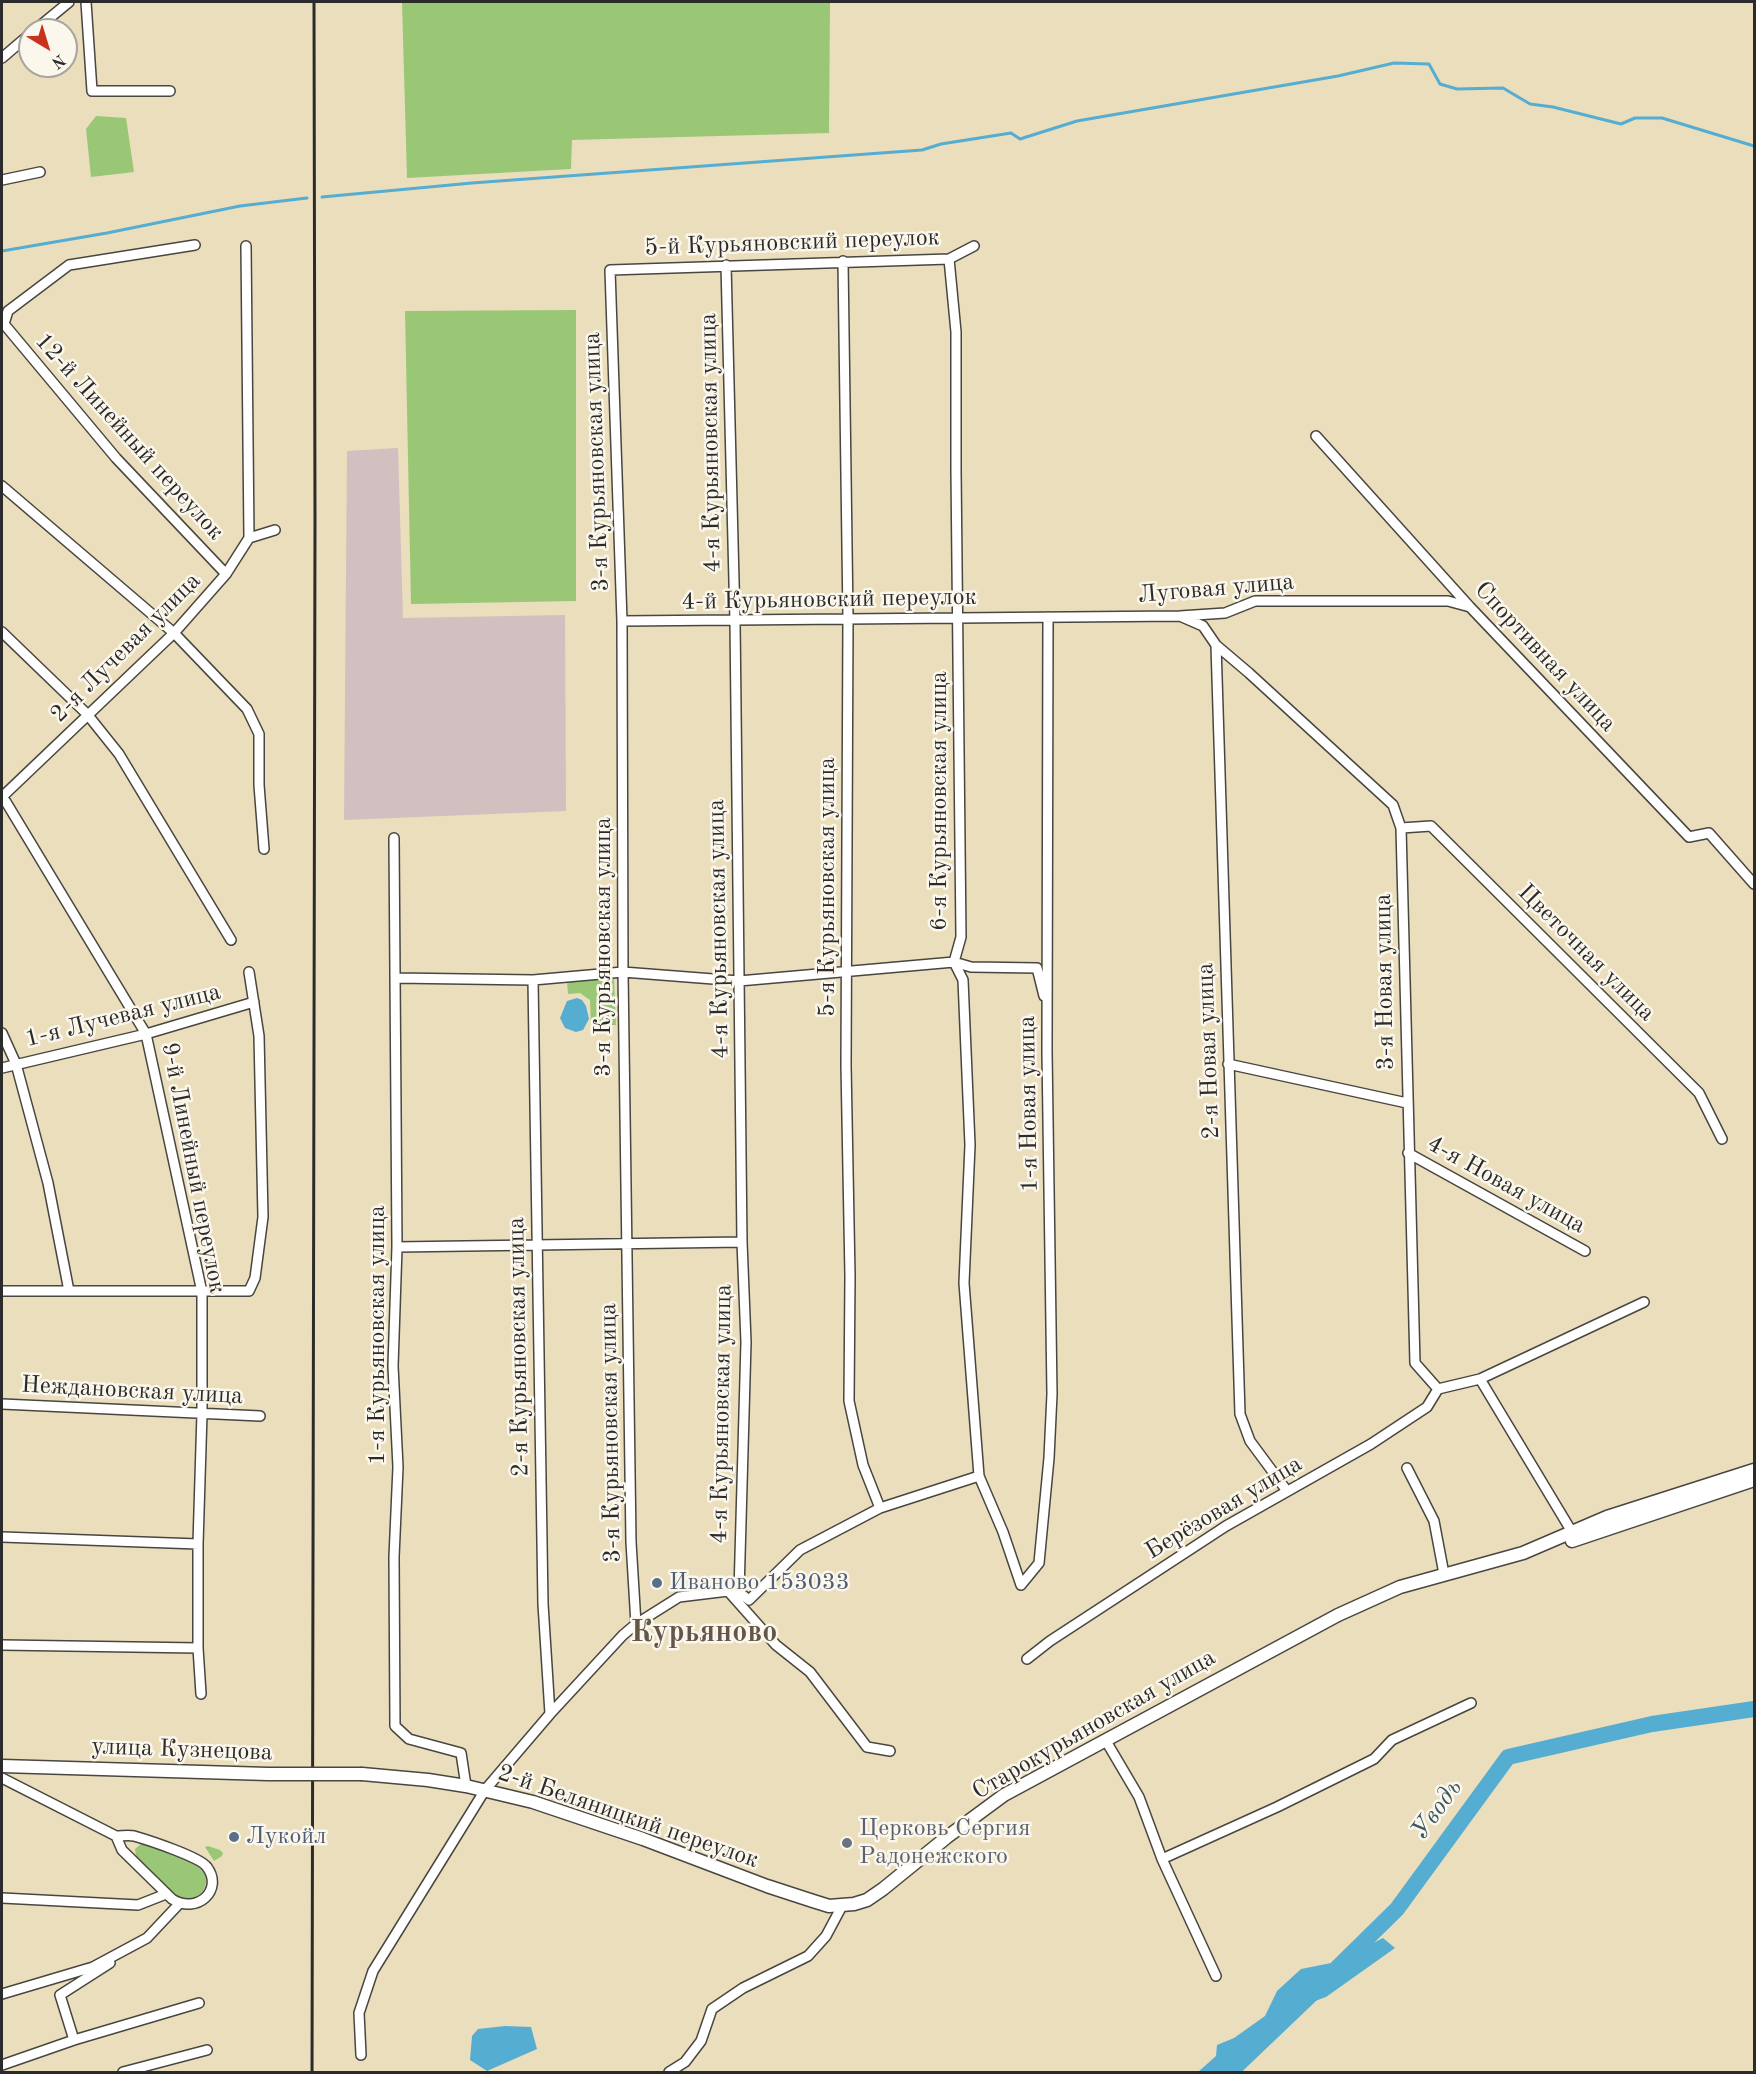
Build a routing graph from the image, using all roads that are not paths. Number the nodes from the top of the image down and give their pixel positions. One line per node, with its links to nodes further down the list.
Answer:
1 (69, 2): 3 (street)
2 (86, 2): 6 (street)
3 (50, 18)
4 (18, 44): 5 (street)
5 (2, 58)
6 (170, 91)
7 (40, 172): 8 (street)
8 (2, 180)
9 (195, 245): 20 (street, 12-й Линейный переулок)
10 (246, 246): 19 (street)
11 (974, 246): 12 (street, 5-й Курьяновский переулок)
12 (949, 259): 13 (street, 5-й Курьяновский переулок); 26 (street, 6-я Курьяновская улица)
13 (843, 261): 14 (street, 5-й Курьяновский переулок); 25 (street, 5-я Курьяновская улица)
14 (726, 265): 15 (street, 5-й Курьяновский переулок); 28 (street, 4-я Курьяновская улица)
15 (610, 270): 27 (street, 3-я Курьяновская улица)
16 (1316, 436): 21 (street, Спортивная улица)
17 (2, 486): 30 (street)
18 (275, 530): 19 (street)
19 (249, 538): 20 (street, 2-я Лучевая улица)
20 (226, 574): 30 (street, 2-я Лучевая улица)
21 (1470, 607): 22 (street, Луговая улица); 37 (street, Спортивная улица)
22 (1180, 616): 24 (street, Луговая улица); 31 (street)
23 (1037, 617): 24 (street, Луговая улица); 26 (street, 4-й Курьяновский переулок)
24 (1048, 617): 47 (street, 1-я Новая улица)
25 (848, 618): 26 (street, 4-й Курьяновский переулок); 28 (street, 4-й Курьяновский переулок); 42 (street, 5-я Курьяновская улица)
26 (958, 618): 39 (street, 6-я Курьяновская улица)
27 (622, 621): 28 (street, 4-й Курьяновский переулок); 41 (street, 3-я Курьяновская улица)
28 (735, 621): 45 (street, 4-я Курьяновская улица)
29 (2, 632): 32 (street)
30 (174, 633): 32 (street, 2-я Лучевая улица); 36 (street)
31 (1216, 645): 34 (street, 3-я Новая улица); 51 (street, 2-я Новая улица)
32 (87, 714): 33 (street, 2-я Лучевая улица); 38 (street)
33 (2, 797): 49 (street, 9-й Линейный переулок)
34 (1401, 828): 53 (street, 3-я Новая улица); 54 (street, Цветочная улица)
35 (394, 838): 43 (street, 1-я Курьяновская улица)
36 (264, 849)
37 (1755, 884)
38 (231, 940)
39 (954, 962): 42 (street); 47 (street); 72 (street, 6-я Курьяновская улица)
40 (249, 972): 46 (street)
41 (623, 972): 44 (street); 45 (street); 57 (street, 3-я Курьяновская улица)
42 (847, 972): 45 (street); 75 (street, 5-я Курьяновская улица)
43 (396, 978): 44 (street); 59 (street, 1-я Курьяновская улица)
44 (533, 980): 58 (street, 2-я Курьяновская улица)
45 (739, 981): 56 (street, 4-я Курьяновская улица)
46 (254, 1002): 49 (street, 1-я Лучевая улица); 63 (street)
47 (1047, 1015): 80 (street, 1-я Новая улица)
48 (2, 1033): 50 (street)
49 (146, 1034): 50 (street, 1-я Лучевая улица); 63 (street, 9-й Линейный переулок)
50 (16, 1064): 52 (street, 1-я Лучевая улица); 62 (street)
51 (1228, 1064): 53 (street); 74 (street, 2-я Новая улица)
52 (2, 1068)
53 (1407, 1103): 55 (street, 3-я Новая улица)
54 (1722, 1139)
55 (1408, 1153): 60 (street, 4-я Новая улица); 66 (street, 3-я Новая улица)
56 (742, 1242): 57 (street); 82 (street, 4-я Курьяновская улица)
57 (628, 1243): 58 (street); 83 (street, 3-я Курьяновская улица)
58 (537, 1246): 59 (street); 89 (street, 2-я Курьяновская улица)
59 (397, 1247): 95 (street, 1-я Курьяновская улица)
60 (1586, 1251)
61 (2, 1291): 62 (street)
62 (69, 1291): 63 (street)
63 (202, 1292): 68 (street, 9-й Линейный переулок)
64 (1644, 1302): 65 (street)
65 (1480, 1379): 66 (street); 76 (street)
66 (1438, 1389): 74 (street, Берёзовая улица)
67 (2, 1404): 68 (street, Неждановская улица)
68 (202, 1413): 69 (street, Неждановская улица); 78 (street, 9-й Линейный переулок)
69 (260, 1416)
70 (1407, 1468): 79 (street)
71 (1755, 1470): 76 (main road, Старокурьяновская улица)
72 (979, 1476): 75 (street); 80 (street, 6-я Курьяновская улица)
73 (1755, 1480): 76 (main road)
74 (1287, 1491): 86 (street, Берёзовая улица)
75 (880, 1509): 82 (street)
76 (1574, 1536): 79 (main road, Старокурьяновская улица)
77 (2, 1537): 78 (street)
78 (198, 1544): 85 (street, 9-й Линейный переулок)
79 (1444, 1574): 90 (main road, Старокурьяновская улица)
80 (1022, 1585)
81 (728, 1591): 82 (street); 83 (street); 91 (street)
82 (739, 1592)
83 (636, 1624): 89 (street)
84 (2, 1645): 85 (street)
85 (198, 1648): 87 (street, 9-й Линейный переулок)
86 (1027, 1659)
87 (201, 1694)
88 (1471, 1703): 98 (street)
89 (550, 1713): 96 (street)
90 (1106, 1741): 98 (street); 102 (main road, Старокурьяновская улица)
91 (890, 1751)
92 (2, 1766): 93 (main road, улица Кузнецова, bridge)
93 (362, 1774): 95 (main road, 2-й Беляницкий переулок)
94 (2, 1779): 97 (street)
95 (466, 1786): 96 (main road, 2-й Беляницкий переулок)
96 (485, 1790): 102 (main road, 2-й Беляницкий переулок); 109 (street)
97 (116, 1836): 99 (street); 101 (street)
98 (1162, 1859): 104 (street)
99 (166, 1894): 100 (street); 101 (street)
100 (2, 1898)
101 (178, 1904): 103 (street)
102 (842, 1906): 112 (street)
103 (147, 1938): 105 (street); 107 (street)
104 (1216, 1976)
105 (2, 1994)
106 (199, 2003): 107 (street)
107 (74, 2040): 110 (street)
108 (207, 2050): 111 (street)
109 (362, 2055)
110 (2, 2065)
111 (123, 2073)
112 (669, 2073)

